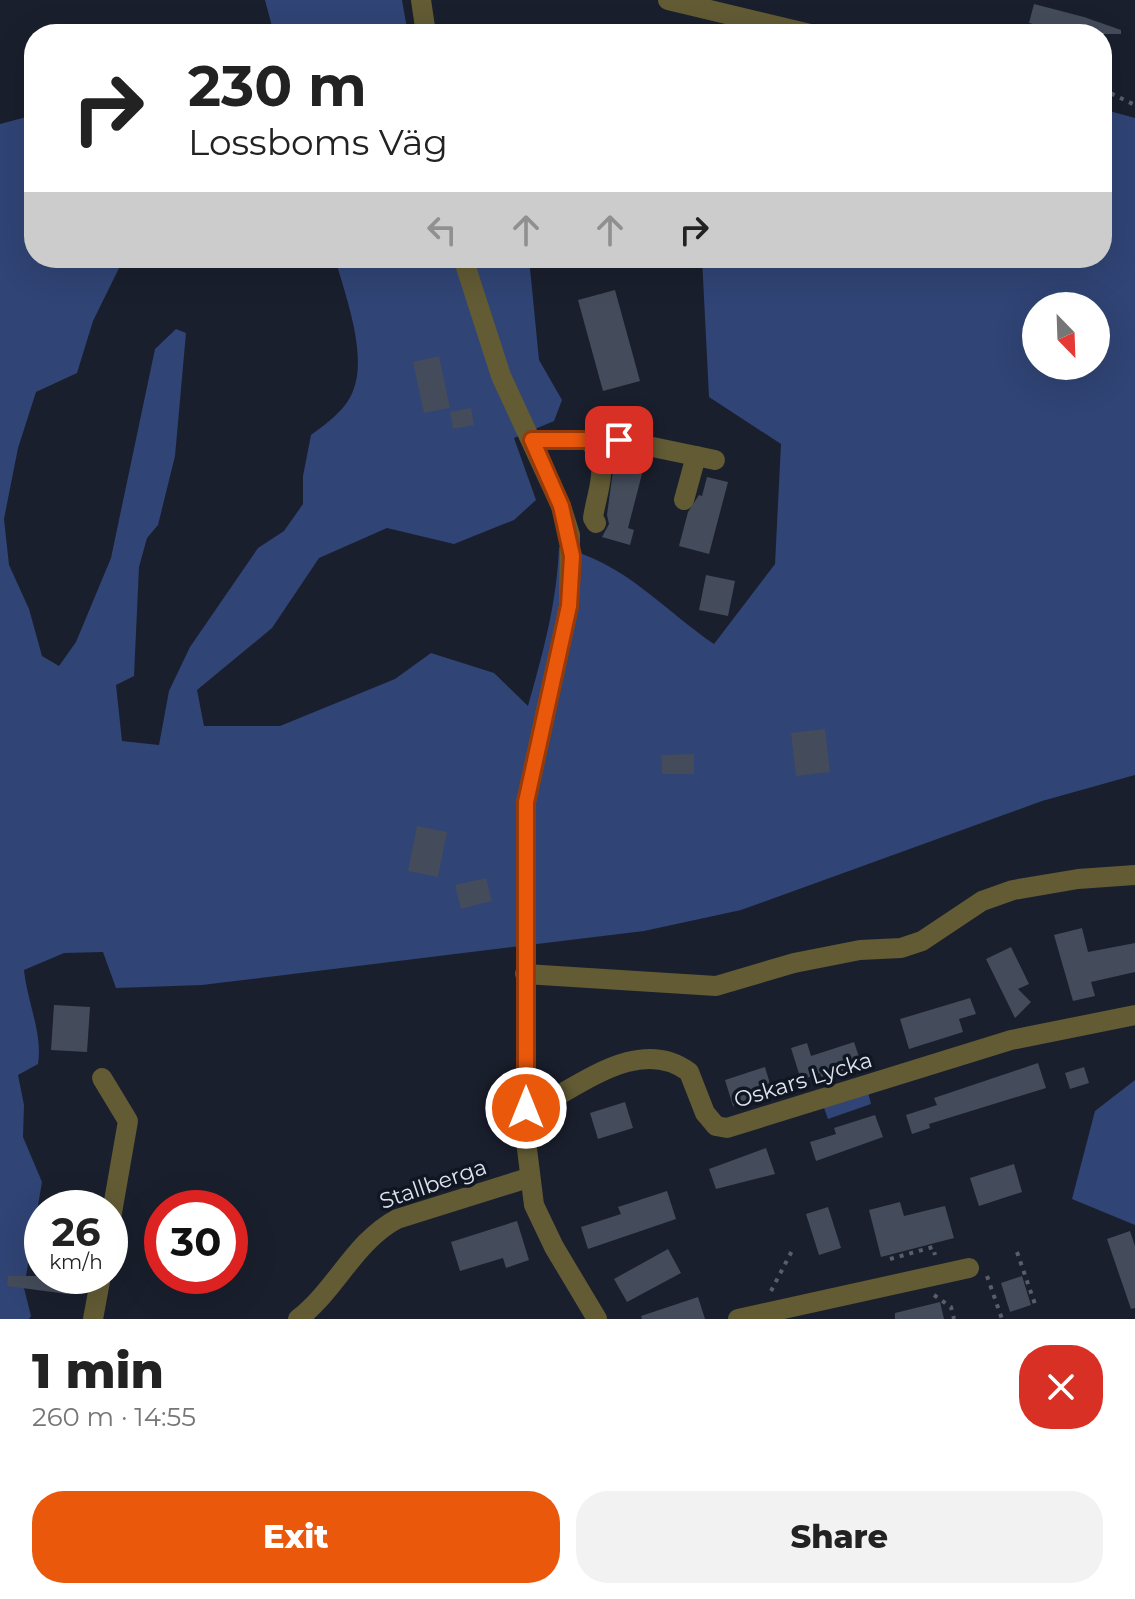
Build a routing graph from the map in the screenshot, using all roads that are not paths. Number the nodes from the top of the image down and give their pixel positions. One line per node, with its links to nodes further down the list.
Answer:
1 (421, 0): 4 (street)
2 (668, 0): 3 (street)
3 (698, 4): 5 (street)
4 (425, 24)
5 (773, 24)
6 (466, 268): 7 (street)
7 (532, 440): 8 (street); 12 (street)
8 (590, 442): 9 (street); 10 (street)
9 (684, 500)
10 (596, 523)
11 (1135, 875): 12 (street)
12 (525, 974): 15 (street)
13 (1135, 1015): 15 (street, Oskars Lycka)
14 (102, 1078): 17 (street)
15 (526, 1108): 16 (street)
16 (528, 1178): 21 (street, Stallberga); 22 (street)
17 (116, 1190)
18 (975, 1265): 23 (street)
19 (98, 1294): 20 (street)
20 (93, 1319)
21 (298, 1319)
22 (597, 1319)
23 (738, 1319)

